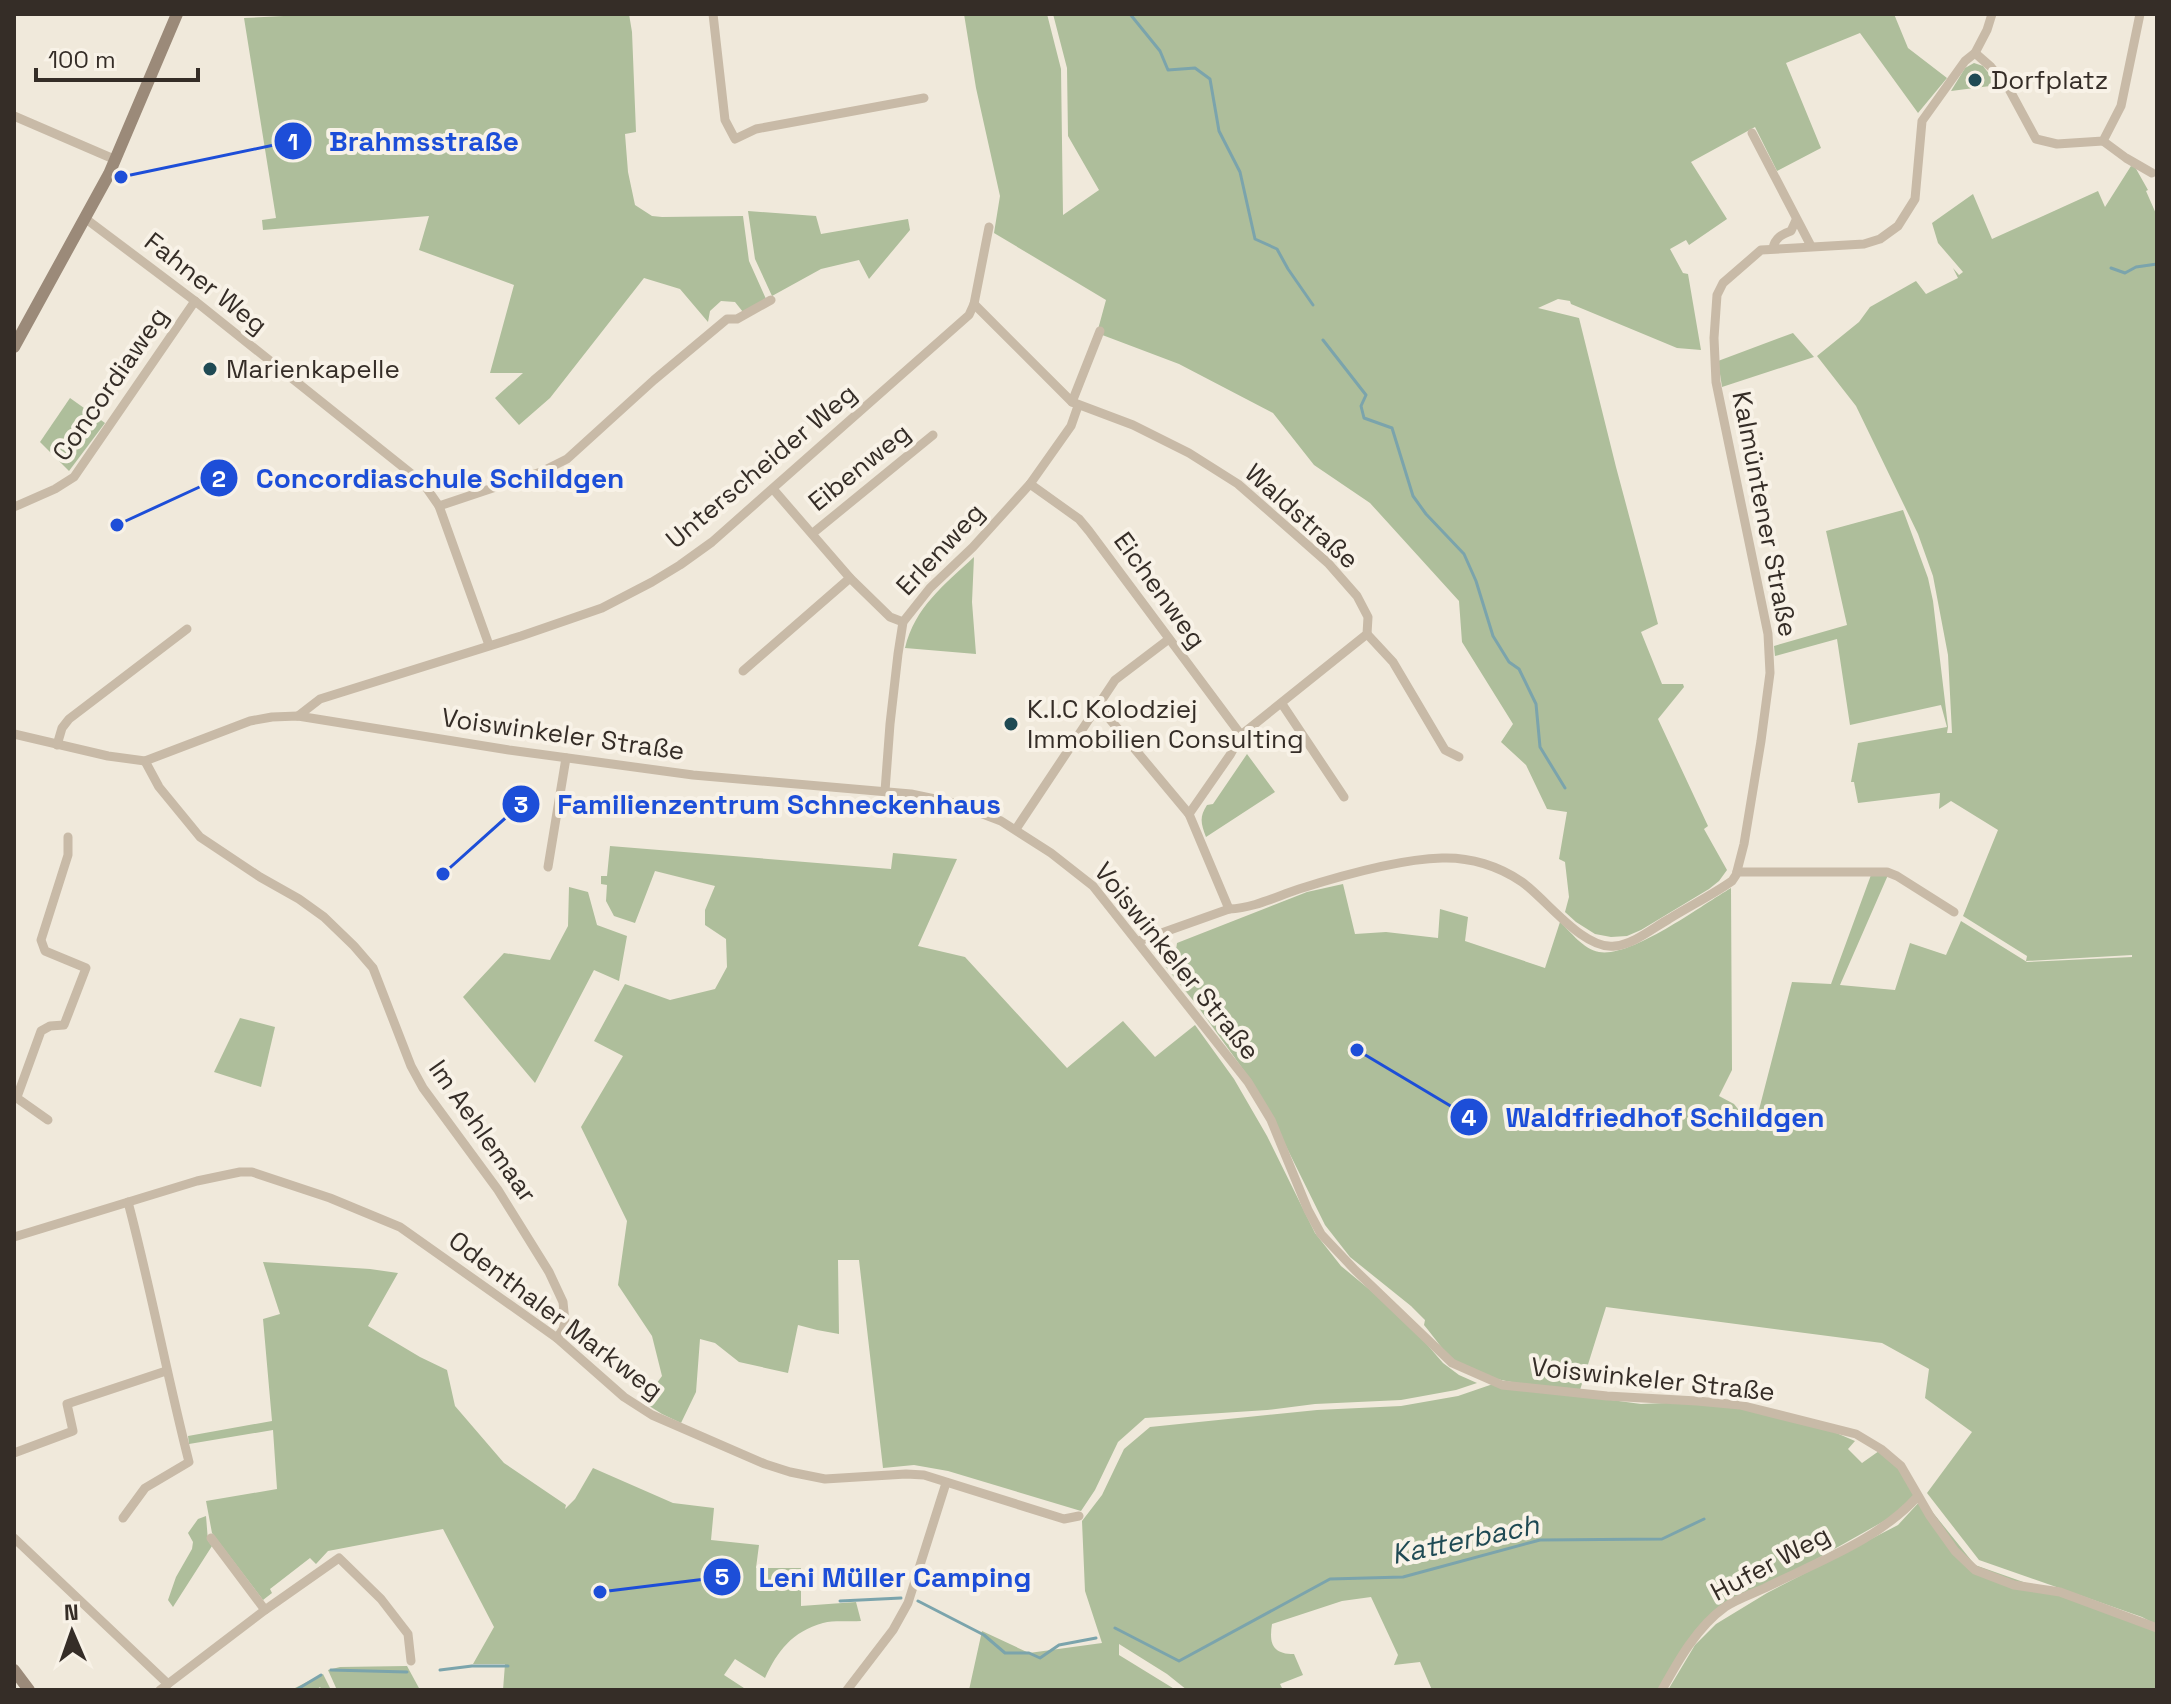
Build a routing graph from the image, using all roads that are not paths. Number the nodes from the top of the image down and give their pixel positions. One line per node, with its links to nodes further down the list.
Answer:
1 (177, 14): 10 (main road)
2 (713, 14): 6 (street)
3 (1992, 14): 5 (street, Kalmüntener Straße)
4 (2140, 14): 9 (street)
5 (1975, 53): 9 (street); 15 (street, Kalmüntener Straße)
6 (924, 98)
7 (14, 116): 10 (street)
8 (1752, 133): 13 (street)
9 (2103, 141): 11 (street)
10 (116, 160): 12 (main road)
11 (2152, 173)
12 (86, 219): 18 (street, Fahner Weg); 21 (main road)
13 (1796, 220): 15 (street); 16 (street, Kalmüntener Straße)
14 (989, 227): 19 (street)
15 (1811, 246): 16 (street, Kalmüntener Straße)
16 (1773, 248): 51 (street, Kalmüntener Straße)
17 (771, 300): 26 (street)
18 (195, 301): 26 (street, Fahner Weg); 27 (street, Concordiaweg)
19 (974, 304): 22 (street, Waldstraße); 25 (street, Unterscheider Weg)
20 (1100, 331): 22 (street)
21 (14, 347)
22 (1075, 404): 24 (street, Erlenweg); 32 (street, Waldstraße)
23 (933, 435): 28 (street, Eibenweg)
24 (1030, 484): 30 (street, Erlenweg); 33 (street, Eichenweg)
25 (773, 489): 28 (street); 34 (street, Unterscheider Weg)
26 (439, 506): 34 (street, Fahner Weg)
27 (14, 507)
28 (813, 533): 29 (street)
29 (850, 578): 30 (street); 35 (street)
30 (903, 622): 45 (street, Erlenweg)
31 (187, 629): 41 (street)
32 (1367, 634): 36 (street); 42 (street)
33 (1169, 639): 37 (street); 40 (street, Eichenweg)
34 (489, 645): 38 (street, Unterscheider Weg)
35 (743, 671)
36 (1282, 704): 40 (street); 46 (street)
37 (1098, 705): 47 (street); 48 (street)
38 (298, 716): 43 (street, Voiswinkeler Straße); 44 (street, Voiswinkeler Straße)
39 (14, 734): 41 (street, Voiswinkeler Straße)
40 (1241, 735): 47 (street)
41 (57, 745): 44 (street, Voiswinkeler Straße)
42 (1459, 757)
43 (566, 758): 45 (street, Voiswinkeler Straße); 50 (street)
44 (145, 761): 59 (street, Im Aehlemaar)
45 (885, 791): 48 (street, Voiswinkeler Straße)
46 (1344, 797)
47 (1189, 814): 52 (street)
48 (1016, 829): 54 (street, Voiswinkeler Straße)
49 (68, 837): 55 (street)
50 (548, 867)
51 (1737, 872): 52 (street); 53 (street)
52 (1229, 909): 54 (street)
53 (1954, 912)
54 (1139, 941): 63 (street, Voiswinkeler Straße)
55 (16, 1096): 56 (street)
56 (48, 1120)
57 (128, 1202): 58 (street, Odenthaler Markweg); 59 (street, Odenthaler Markweg); 60 (street)
58 (14, 1237)
59 (557, 1338): 62 (street, Odenthaler Markweg)
60 (166, 1371): 61 (street); 65 (street)
61 (14, 1453)
62 (946, 1483): 64 (street, Odenthaler Markweg); 74 (street)
63 (1918, 1496): 69 (street, Voiswinkeler Straße); 75 (street, Hufer Weg)
64 (1079, 1516)
65 (123, 1518)
66 (14, 1538): 72 (street)
67 (211, 1538): 68 (street)
68 (265, 1610): 70 (street); 72 (street)
69 (2157, 1628)
70 (411, 1661)
71 (14, 1670): 73 (main road)
72 (164, 1687)
73 (29, 1690)
74 (847, 1690)
75 (1662, 1690)

